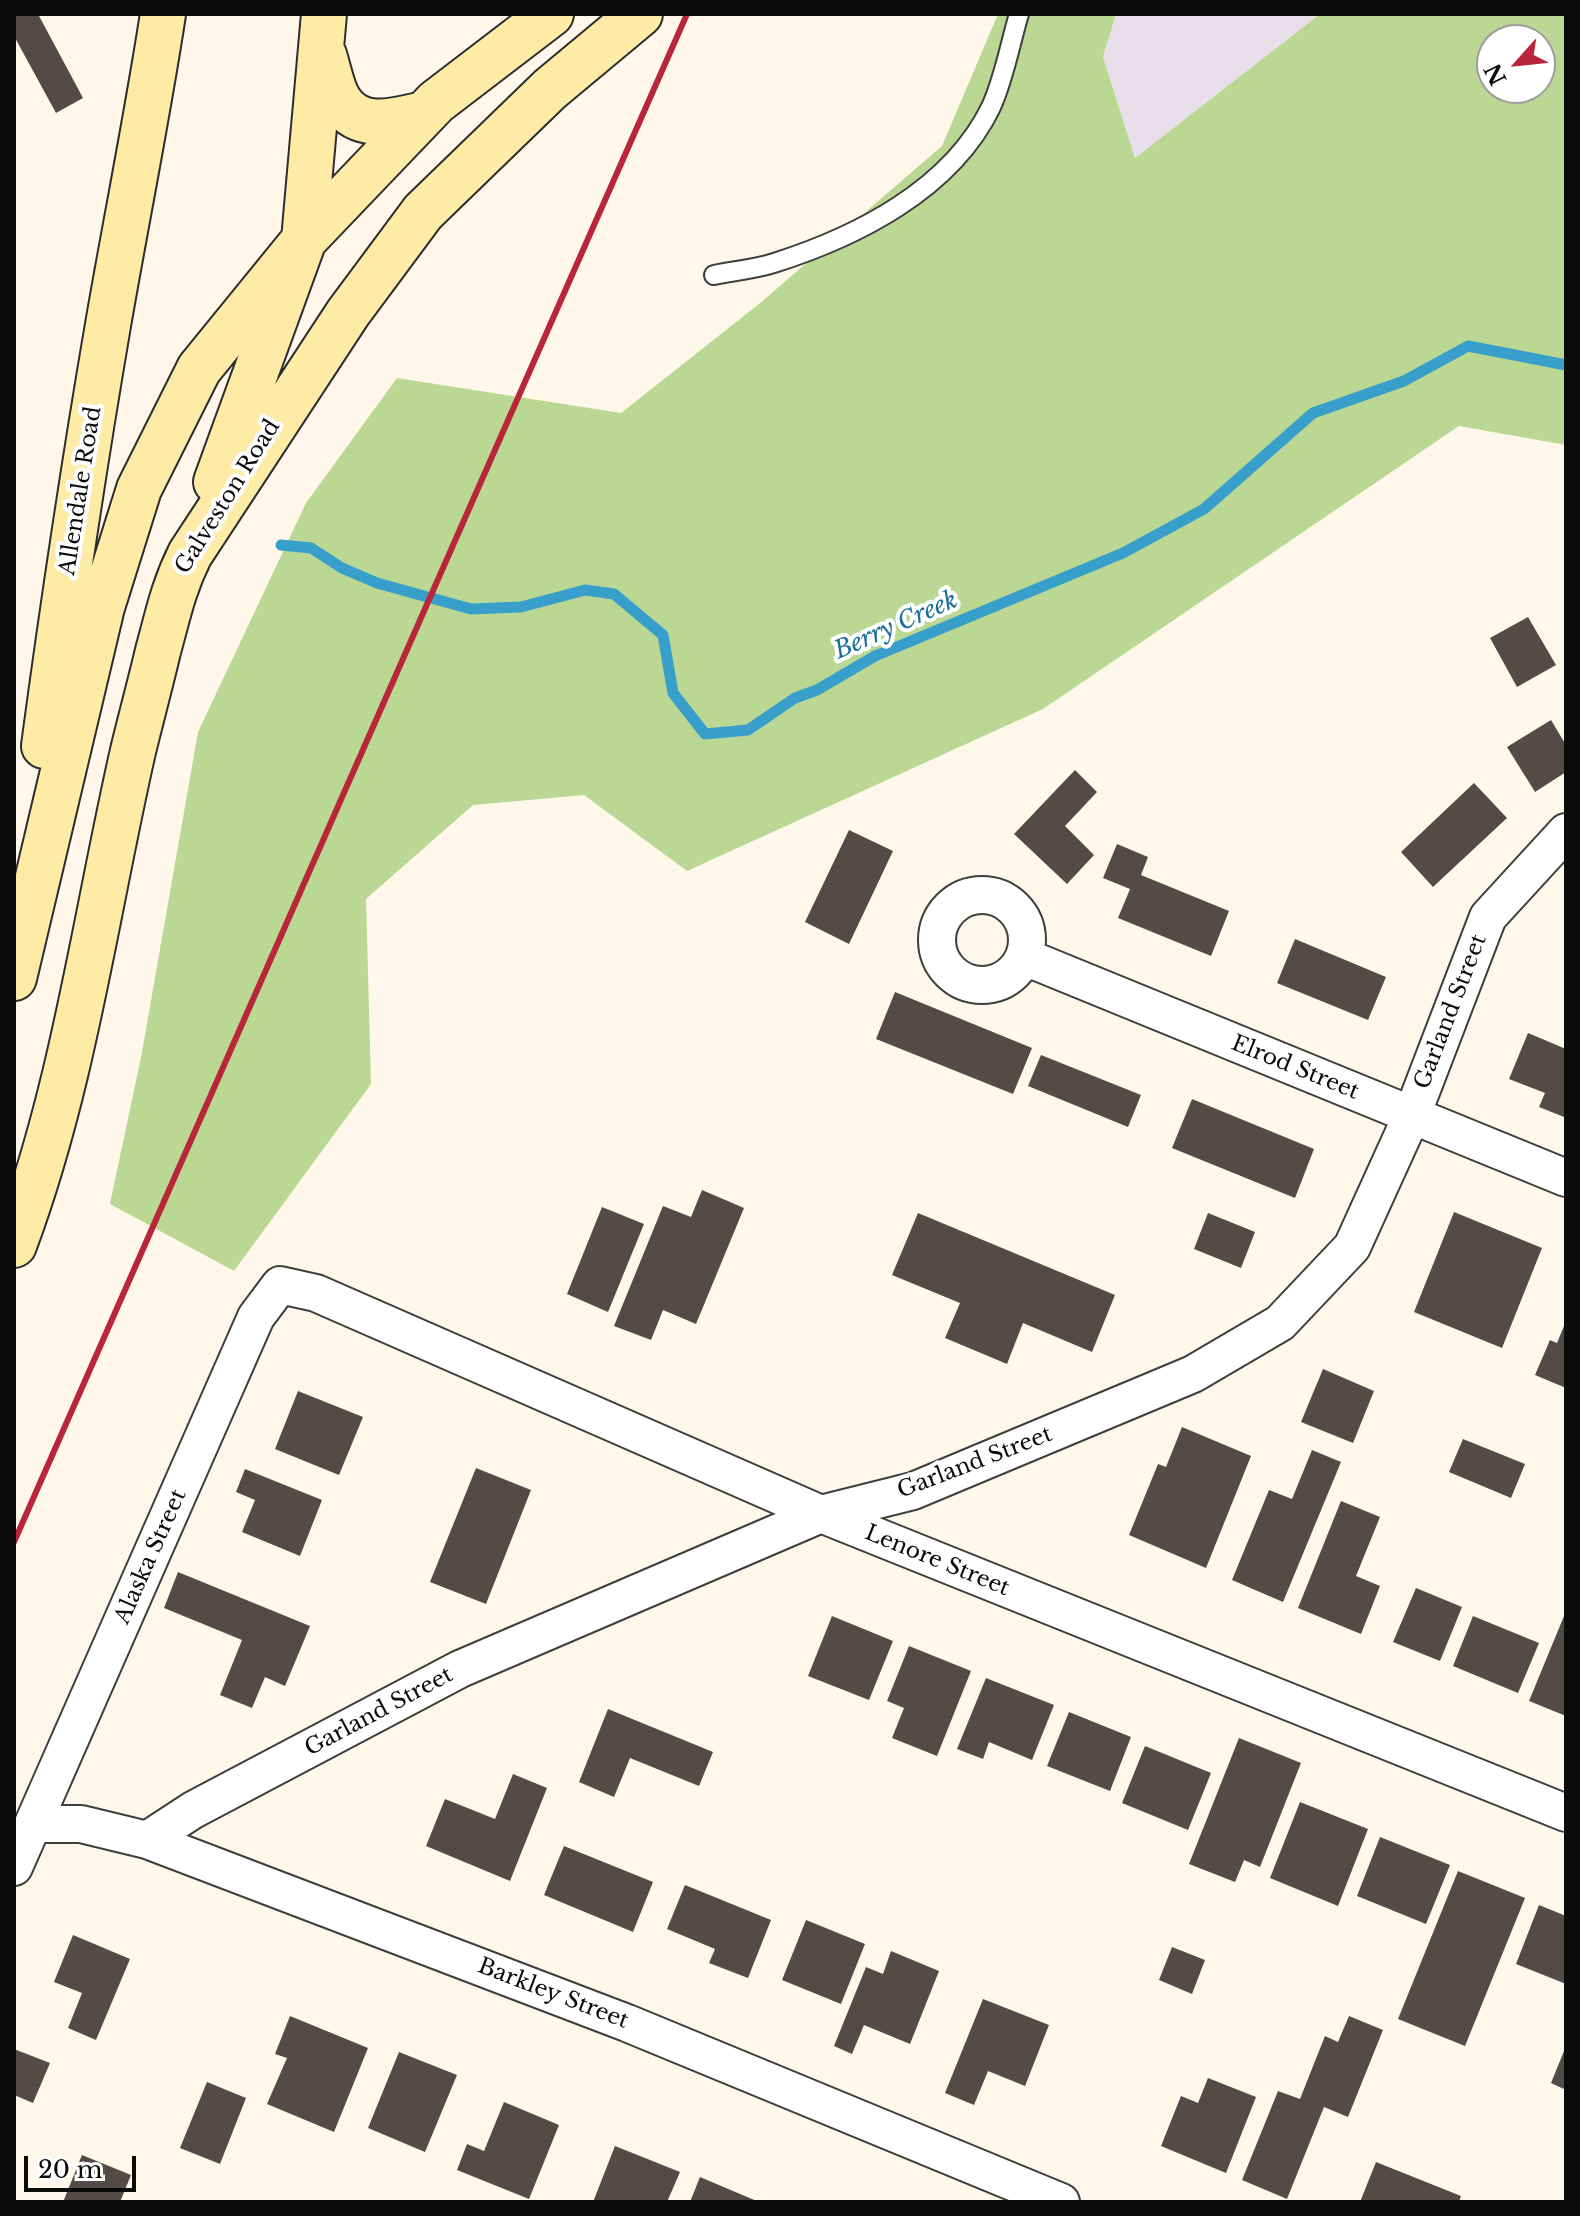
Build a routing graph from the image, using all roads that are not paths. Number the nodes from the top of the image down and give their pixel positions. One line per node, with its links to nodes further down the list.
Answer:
1 (163, 14): 12 (main road, Allendale Road)
2 (551, 14): 6 (main road)
3 (640, 14): 9 (main road, Galveston Road)
4 (1019, 14): 8 (lane)
5 (323, 31): 6 (main road); 7 (main road)
6 (424, 114): 7 (main road)
7 (304, 240): 9 (main road); 13 (main road)
8 (714, 275)
9 (174, 585): 16 (main road, Galveston Road)
10 (1566, 832): 14 (street, Garland Street)
11 (1025, 957): 14 (street, Elrod Street)
12 (14, 971)
13 (14, 978)
14 (1412, 1115): 15 (street, Elrod Street); 18 (street, Garland Street)
15 (1566, 1178)
16 (14, 1245)
17 (316, 1293): 18 (street, Lenore Street); 20 (street, Alaska Street)
18 (821, 1514): 19 (street, Lenore Street); 21 (street, Garland Street)
19 (1566, 1813)
20 (33, 1824): 21 (street, Barkley Street); 22 (street, Alaska Street)
21 (147, 1840): 23 (street, Barkley Street)
22 (14, 1867)
23 (1061, 2202)

